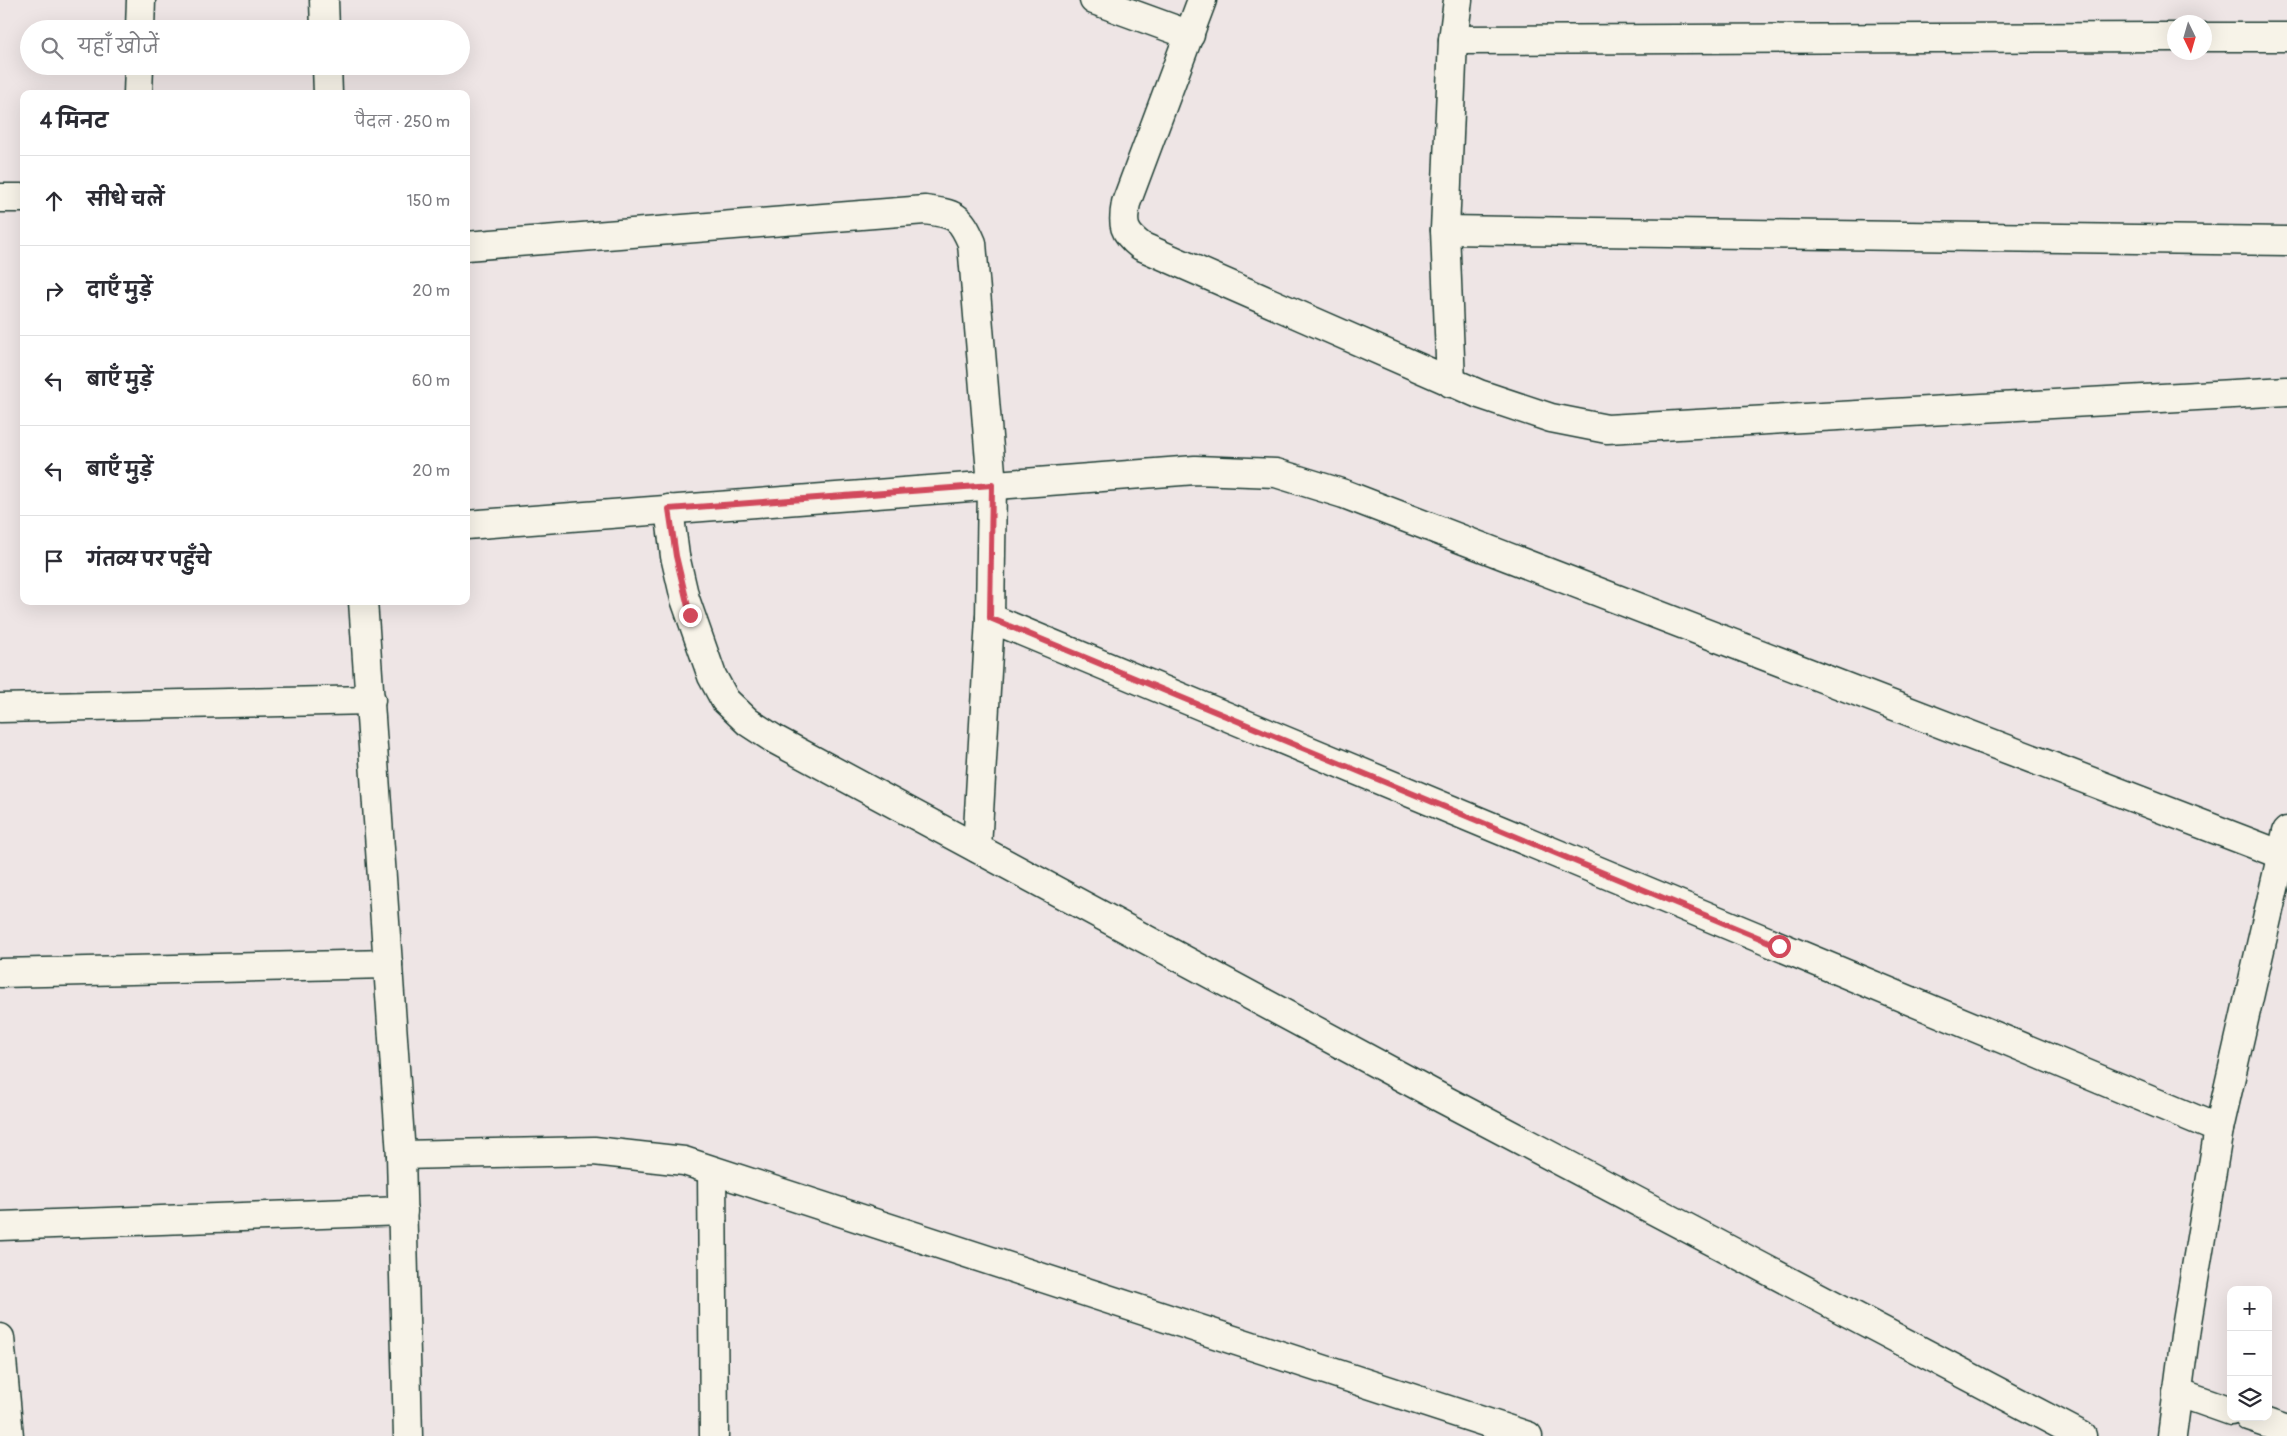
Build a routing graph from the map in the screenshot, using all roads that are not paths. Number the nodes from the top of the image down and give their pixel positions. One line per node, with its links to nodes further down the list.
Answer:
1 (141, 0): 6 (street)
2 (324, 0): 7 (street)
3 (1094, 0): 8 (street)
4 (1202, 0): 8 (street)
5 (1458, 0): 12 (street)
6 (140, 20)
7 (325, 20)
8 (1190, 34): 22 (street)
9 (2167, 37): 12 (street)
10 (2212, 37): 11 (street)
11 (2287, 37)
12 (1453, 40): 19 (street)
13 (139, 75): 15 (street)
14 (327, 75): 16 (street)
15 (138, 90)
16 (328, 90)
17 (0, 198): 18 (street)
18 (20, 198)
19 (1445, 230): 20 (street); 22 (street)
20 (2287, 241)
21 (470, 246): 24 (street)
22 (1451, 383): 23 (street)
23 (2287, 391)
24 (992, 485): 25 (street); 28 (street); 31 (street)
25 (669, 509): 26 (street); 32 (street)
26 (470, 525)
27 (363, 605): 29 (street)
28 (990, 618): 32 (street); 35 (street)
29 (371, 700): 30 (street); 33 (street)
30 (0, 708)
31 (2284, 843): 35 (street)
32 (977, 848): 49 (street)
33 (388, 964): 34 (street); 36 (street)
34 (0, 973)
35 (2219, 1130): 41 (street)
36 (401, 1155): 37 (street); 38 (street)
37 (712, 1170): 47 (street); 48 (street)
38 (403, 1211): 39 (street); 46 (street)
39 (0, 1226)
40 (0, 1338): 45 (street)
41 (2177, 1392): 42 (street); 50 (street)
42 (2227, 1410)
43 (2261, 1421): 44 (street)
44 (2287, 1430)
45 (9, 1436)
46 (408, 1436)
47 (714, 1436)
48 (1528, 1436)
49 (2082, 1436)
50 (2172, 1436)

